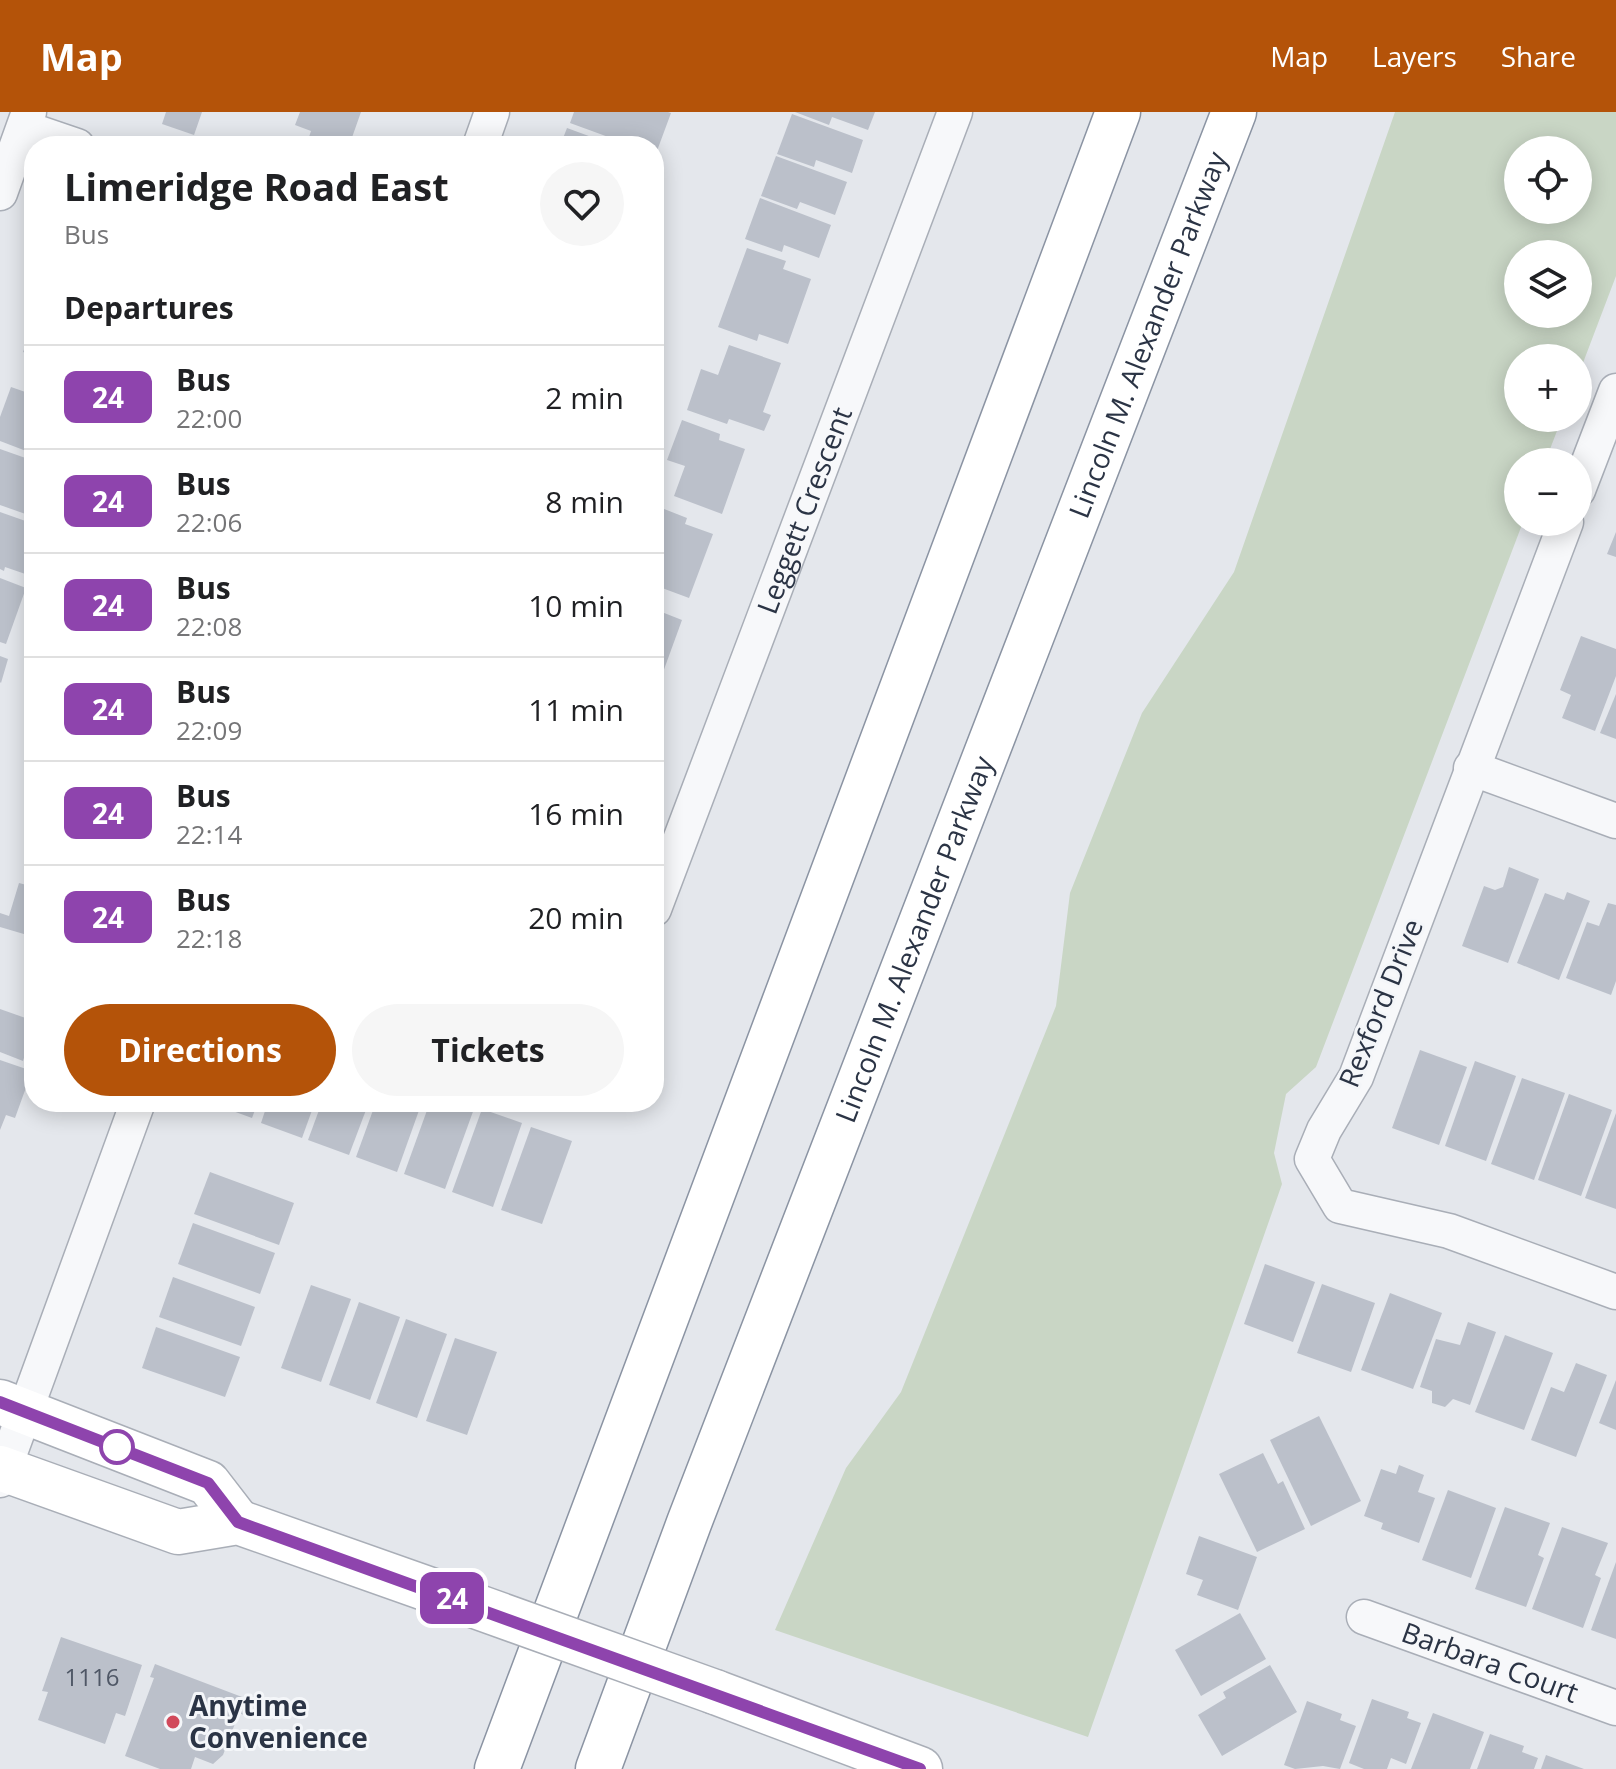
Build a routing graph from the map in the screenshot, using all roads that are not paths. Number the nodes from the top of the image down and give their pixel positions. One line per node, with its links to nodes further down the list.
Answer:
1 (492, 112): 7 (street)
2 (955, 112): 14 (street, Leggett Crescent)
3 (1118, 112): 22 (main road)
4 (1234, 112): 23 (main road, Lincoln M. Alexander Parkway)
5 (26, 120): 6 (street); 8 (street)
6 (57, 136)
7 (484, 136)
8 (0, 193)
9 (1616, 391): 10 (street)
10 (1592, 454)
11 (1561, 536): 12 (street, Rexford Drive)
12 (1471, 768): 13 (street); 16 (street, Rexford Drive)
13 (1616, 821)
14 (664, 883)
15 (134, 1112): 17 (street)
16 (1616, 1292)
17 (13, 1407): 18 (street); 19 (main road)
18 (1, 1472): 19 (main road)
19 (238, 1522): 24 (main road, bridge)
20 (1364, 1617): 21 (street, Barbara Court)
21 (1616, 1708)
22 (497, 1769)
23 (598, 1769)
24 (920, 1769)

